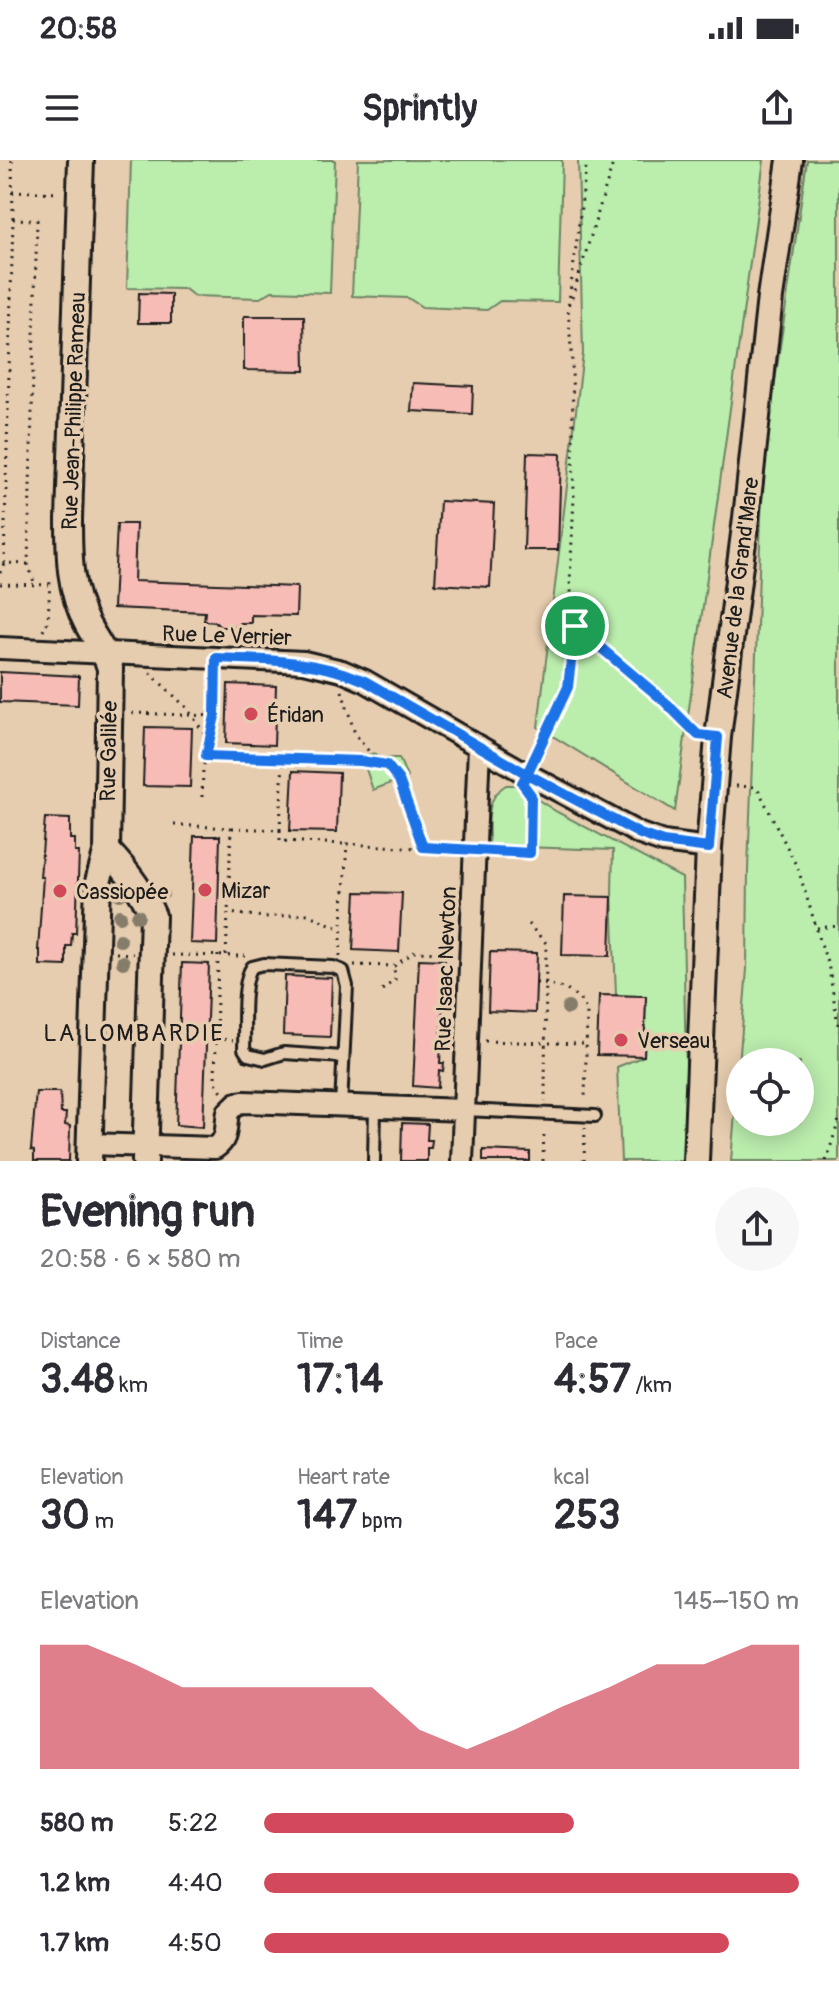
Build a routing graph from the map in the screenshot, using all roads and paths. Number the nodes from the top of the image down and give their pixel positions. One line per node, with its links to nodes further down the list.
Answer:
1 (12, 160): 6 (path)
2 (81, 160): 18 (street, Rue Jean-Philippe Rameau)
3 (587, 160): 9 (path)
4 (614, 160): 9 (path)
5 (790, 160): 25 (street, Avenue de la Grand'Mare)
6 (12, 191): 7 (path); 8 (path)
7 (61, 193)
8 (13, 219): 10 (path); 11 (path)
9 (568, 309): 16 (path)
10 (4, 563): 11 (path); 12 (path)
11 (28, 564): 14 (path)
12 (0, 573)
13 (0, 584): 14 (path)
14 (35, 585): 15 (path)
15 (49, 585)
16 (575, 626): 25 (path); 31 (path)
17 (0, 648): 18 (street, Rue Le Verrier)
18 (106, 654): 19 (street, Rue Le Verrier); 40 (street, Rue Galilée)
19 (216, 658): 21 (street, Rue Le Verrier); 24 (path)
20 (149, 671): 23 (path)
21 (342, 671): 27 (street, Rue Le Verrier); 30 (path)
22 (132, 713): 23 (path)
23 (191, 715): 24 (path); 26 (path)
24 (215, 716): 26 (path)
25 (718, 737): 39 (street, Avenue de la Grand'Mare)
26 (209, 740): 28 (path)
27 (479, 746): 31 (street); 41 (street, Rue Isaac Newton)
28 (206, 756): 29 (path); 33 (path)
29 (283, 759): 30 (path); 36 (path)
30 (374, 763): 38 (path)
31 (527, 774): 39 (street); 41 (path)
32 (736, 786): 45 (path)
33 (202, 797)
34 (174, 825): 35 (path)
35 (231, 828): 36 (path); 42 (path)
36 (280, 830): 37 (path)
37 (347, 844): 38 (path); 46 (path)
38 (423, 847): 41 (path)
39 (709, 848): 72 (street, Avenue de la Grand'Mare)
40 (107, 850): 66 (street, Rue Galilée); 67 (street)
41 (473, 851): 55 (street, Rue Isaac Newton)
42 (228, 913): 46 (path); 48 (path)
43 (528, 924): 52 (path)
44 (839, 926): 45 (path)
45 (817, 928): 54 (path)
46 (341, 929): 49 (path)
47 (218, 955): 59 (path)
48 (226, 955)
49 (340, 959)
50 (394, 966): 53 (path)
51 (536, 983): 52 (path)
52 (546, 984): 56 (path); 57 (path)
53 (382, 990)
54 (839, 1031)
55 (468, 1040): 56 (path); 62 (street, Rue Isaac Newton)
56 (545, 1043): 57 (path); 63 (path)
57 (585, 1044): 64 (path)
58 (343, 1057): 58 (lane); 60 (lane)
59 (232, 1106): 60 (street); 67 (street)
60 (341, 1106): 61 (street)
61 (375, 1107): 62 (street); 68 (lane)
62 (464, 1110): 63 (lane); 69 (street, Rue Isaac Newton)
63 (544, 1114): 64 (lane); 70 (path)
64 (590, 1116): 71 (path)
65 (839, 1120): 73 (path)
66 (89, 1153): 67 (street)
67 (145, 1154)
68 (374, 1161)
69 (462, 1161)
70 (543, 1161)
71 (584, 1161)
72 (696, 1161)
73 (826, 1161)

